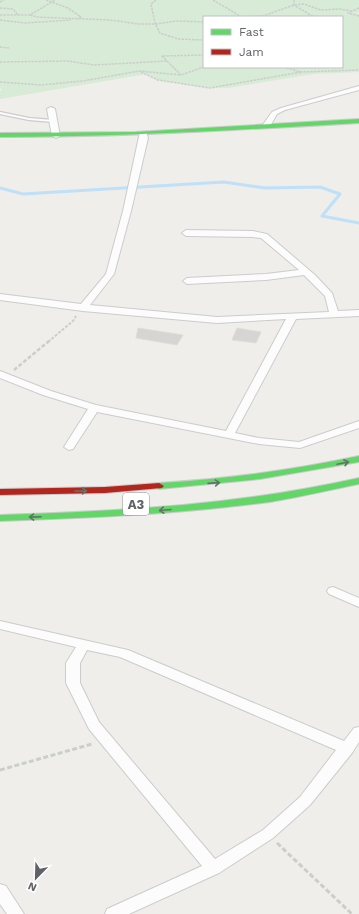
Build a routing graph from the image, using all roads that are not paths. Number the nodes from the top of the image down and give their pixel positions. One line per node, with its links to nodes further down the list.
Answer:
1 (359, 88): 6 (street)
2 (51, 109): 5 (street)
3 (0, 112): 5 (lane)
4 (359, 121): 6 (main road)
5 (53, 122): 9 (street)
6 (266, 126): 7 (main road)
7 (143, 134): 9 (main road); 14 (street)
8 (0, 135): 9 (main road)
9 (56, 136)
10 (186, 233): 11 (street)
11 (304, 272): 12 (street); 15 (street)
12 (187, 281)
13 (0, 297): 14 (street)
14 (83, 308): 17 (street)
15 (334, 313): 16 (street); 17 (street)
16 (359, 313)
17 (293, 316): 21 (street)
18 (3, 376): 19 (street)
19 (94, 408): 21 (street); 22 (street)
20 (359, 424): 21 (street)
21 (229, 435)
22 (69, 447)
23 (359, 452): 27 (main road)
24 (359, 459): 28 (main road, A3, one-way to 24)
25 (359, 476): 29 (main road, A3)
26 (359, 481): 30 (main road, one-way to 30)
27 (30, 482)
28 (0, 492)
29 (0, 509)
30 (0, 518)
31 (334, 591): 32 (street)
32 (359, 603)
33 (0, 625): 34 (street)
34 (84, 644): 36 (street); 37 (street)
35 (359, 732): 36 (street)
36 (347, 749): 37 (street)
37 (213, 868): 40 (street)
38 (0, 891): 39 (street)
39 (16, 914)
40 (113, 914)

